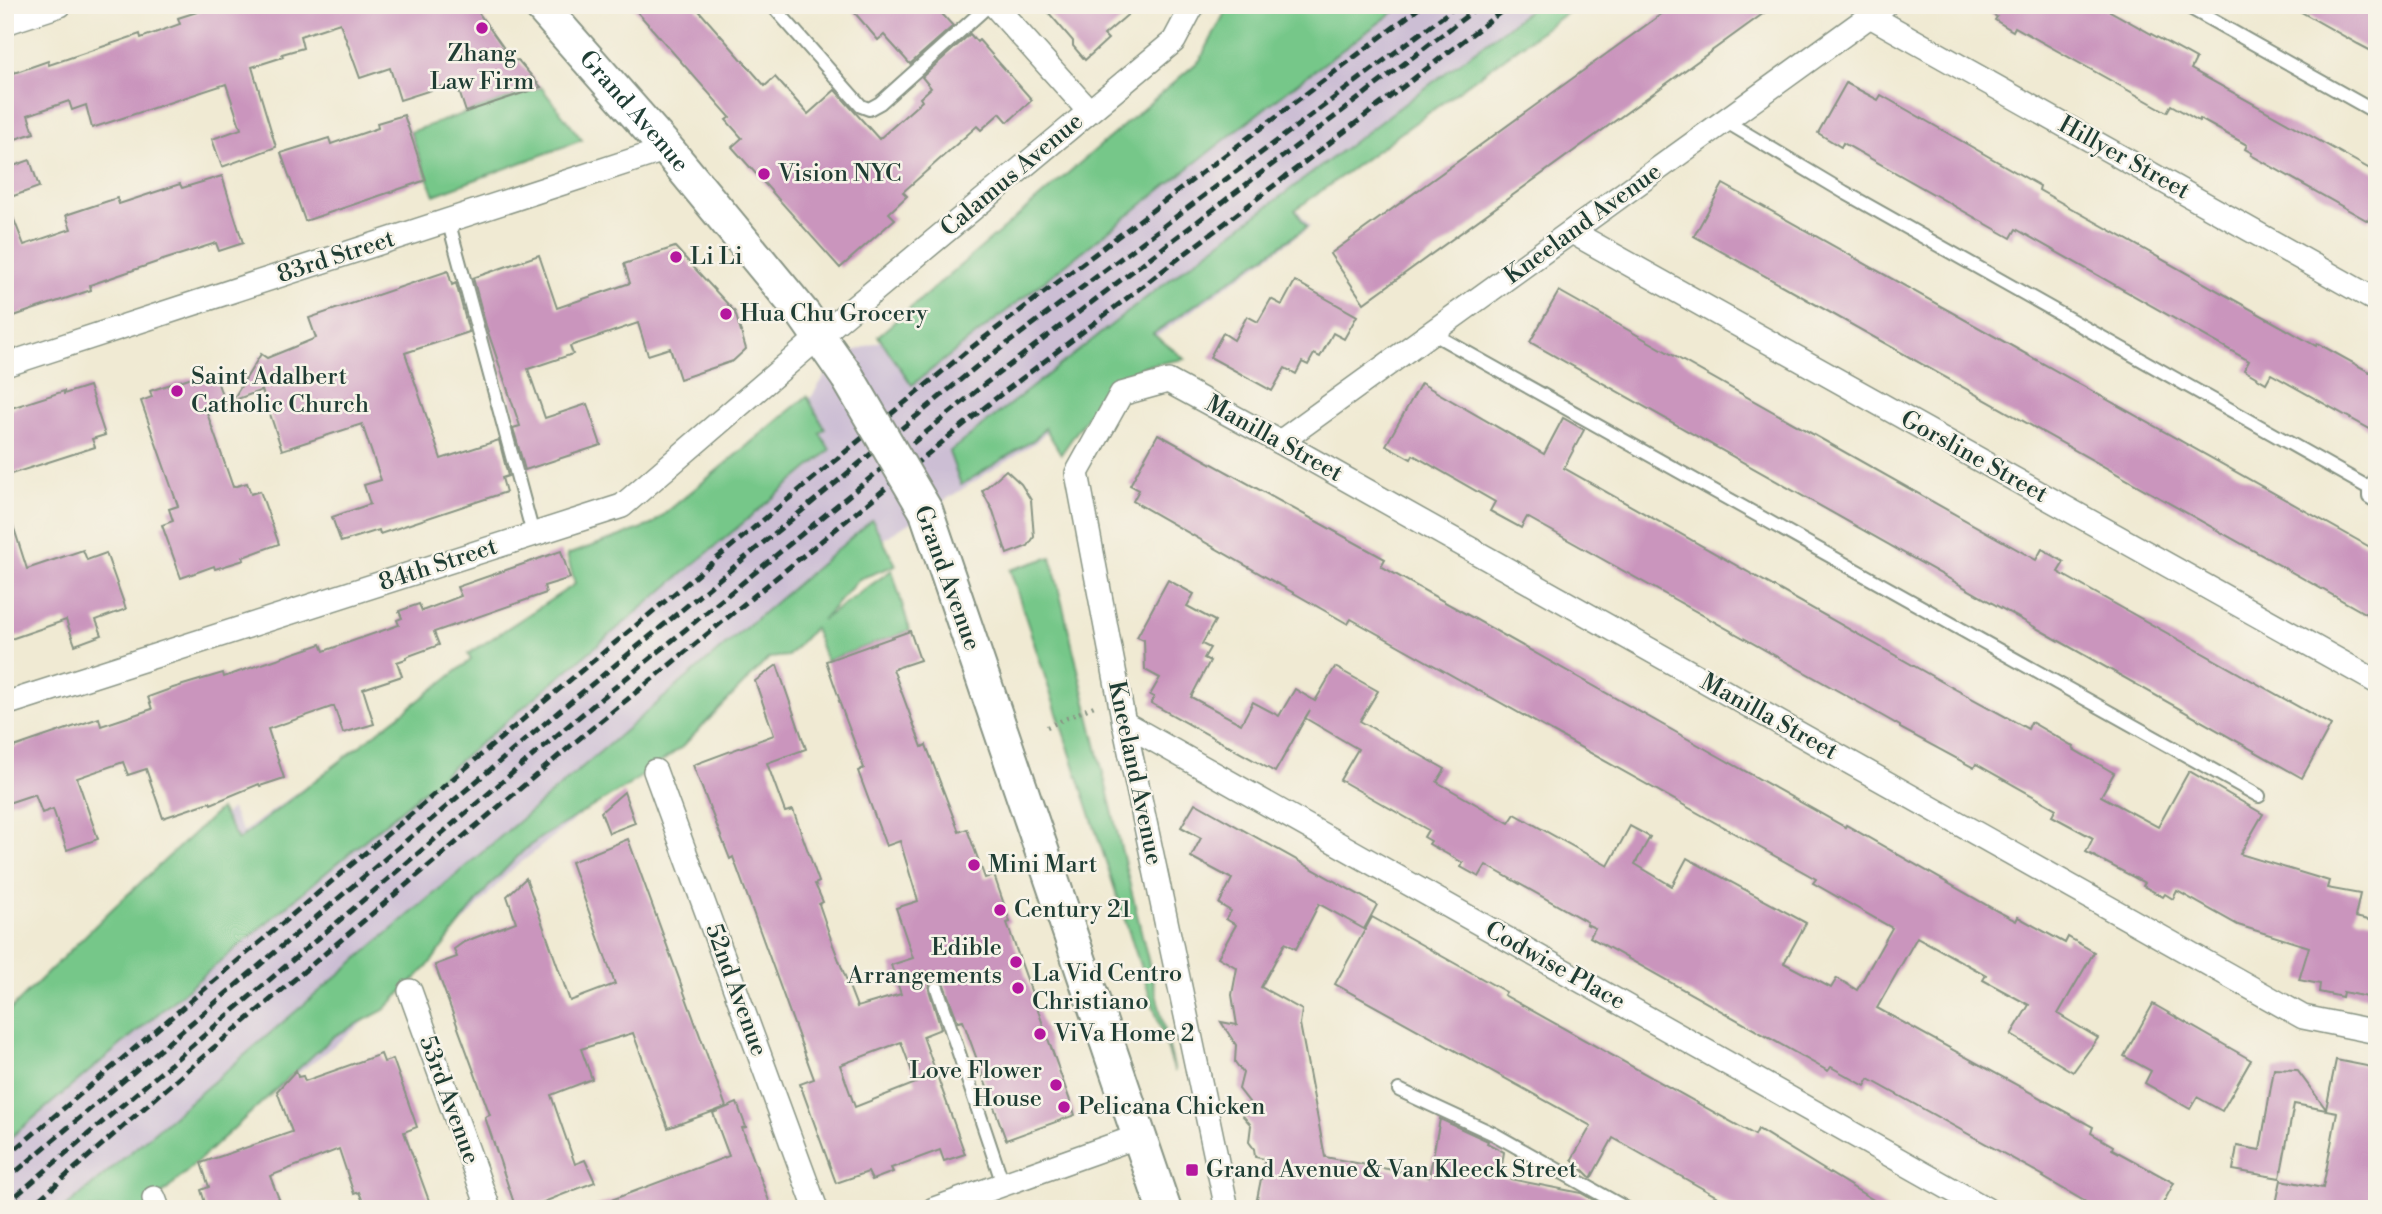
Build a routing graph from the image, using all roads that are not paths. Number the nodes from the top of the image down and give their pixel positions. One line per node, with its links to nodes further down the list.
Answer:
1 (60, 5): 8 (street)
2 (540, 5): 12 (main road, Grand Avenue)
3 (772, 5): 6 (lane)
4 (1192, 5): 9 (street, Calamus Avenue)
5 (2185, 5): 10 (lane)
6 (997, 7): 9 (street)
7 (1878, 10): 11 (street, Kneeland Avenue); 15 (street, Hillyer Street)
8 (5, 23)
9 (1089, 111): 17 (street, Calamus Avenue)
10 (2377, 113)
11 (1725, 121): 14 (street, Kneeland Avenue); 22 (lane)
12 (667, 149): 13 (street, 83rd Street); 17 (main road, Grand Avenue)
13 (448, 220): 18 (street, 83rd Street); 24 (lane)
14 (1572, 232): 16 (street, Kneeland Avenue); 25 (street, Gorsline Street)
15 (2377, 301)
16 (1432, 332): 20 (street, Kneeland Avenue); 29 (lane)
17 (820, 336): 24 (street, 84th Street); 34 (main road, Grand Avenue, bridge)
18 (5, 365)
19 (1168, 381): 20 (street, Manilla Street); 27 (street, Kneeland Avenue)
20 (1280, 442): 32 (street, Manilla Street)
21 (2377, 475): 22 (lane)
22 (2370, 488): 23 (lane)
23 (2377, 502)
24 (533, 534): 26 (street, 84th Street)
25 (2377, 682)
26 (5, 704)
27 (1124, 723): 40 (street, Kneeland Avenue); 42 (street, Codwise Place)
28 (655, 771): 37 (street, 52nd Avenue)
29 (2259, 796)
30 (937, 988): 35 (lane)
31 (410, 991): 36 (street, 53rd Avenue)
32 (2377, 1032)
33 (1399, 1090): 41 (lane)
34 (1139, 1136): 35 (street); 39 (main road, Grand Avenue)
35 (1003, 1184): 38 (street)
36 (489, 1209)
37 (816, 1209)
38 (934, 1209)
39 (1164, 1209)
40 (1227, 1209)
41 (1627, 1209)
42 (1986, 1209)

